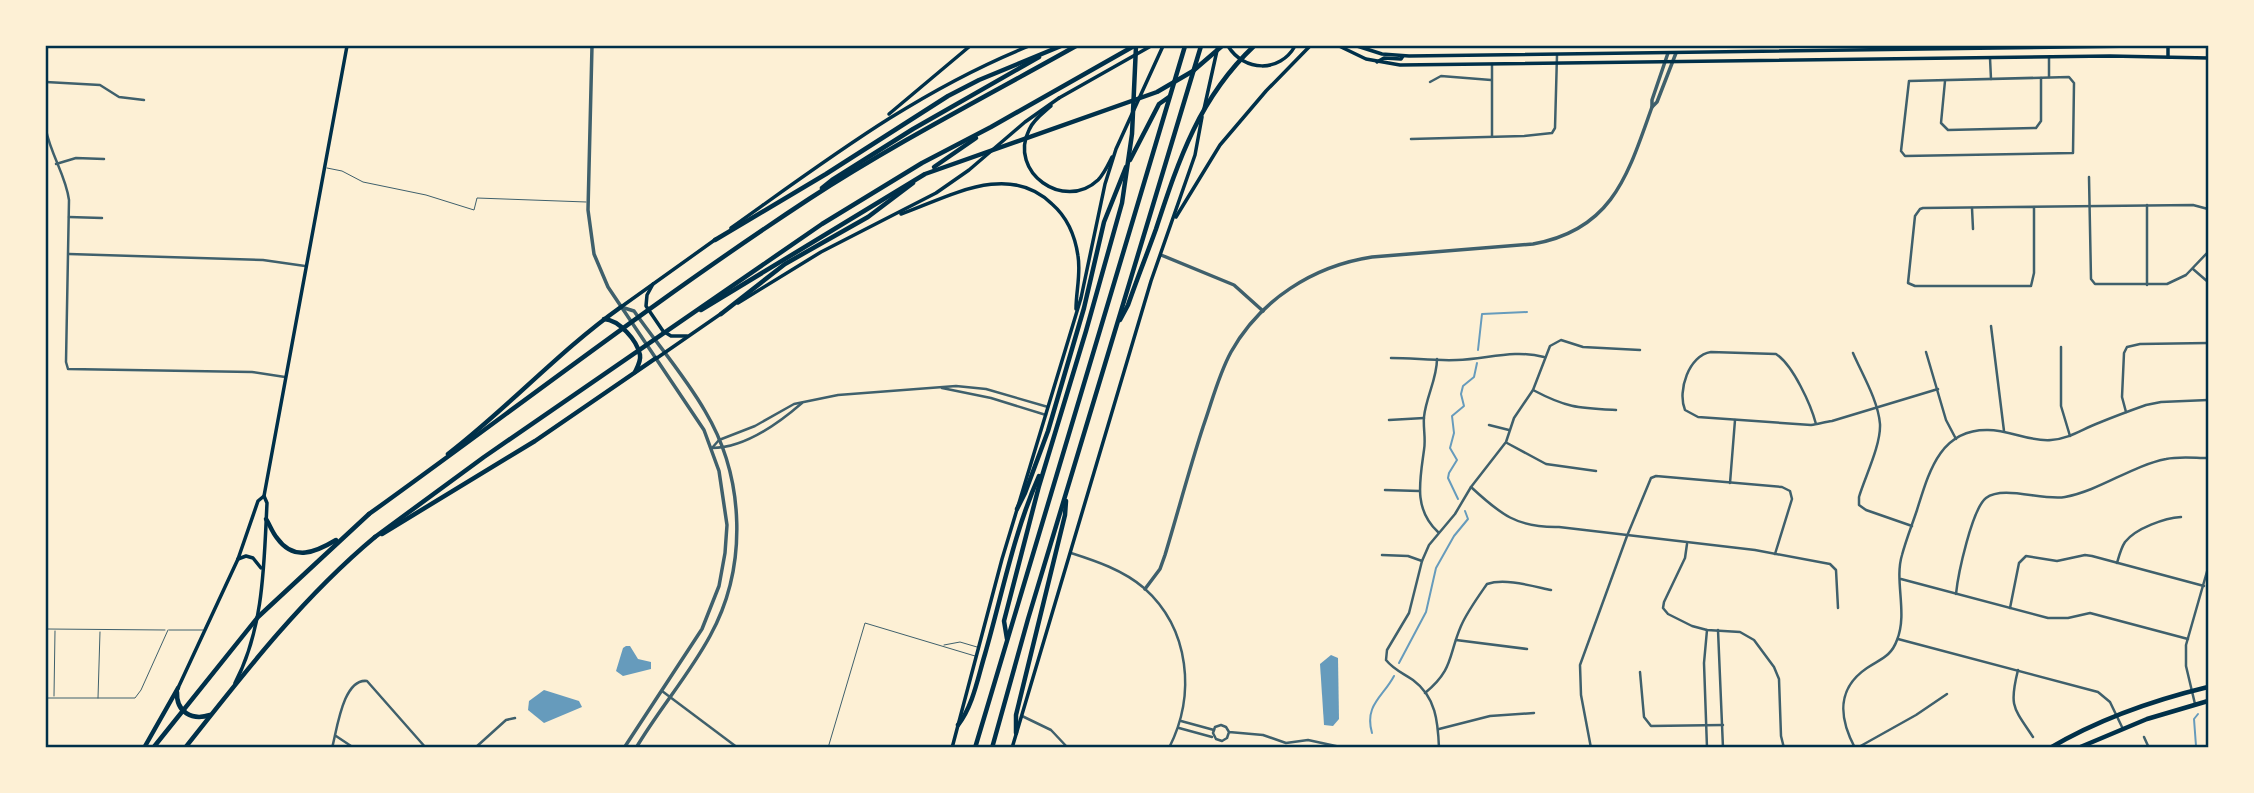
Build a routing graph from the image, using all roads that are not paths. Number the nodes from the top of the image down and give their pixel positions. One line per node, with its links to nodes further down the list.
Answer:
1 (347, 46): 56 (main road)
2 (592, 46): 59 (street)
3 (970, 46): 48 (main road)
4 (1029, 46): 48 (main road)
5 (1059, 46): 58 (main road); 70 (main road)
6 (1076, 46): 58 (main road)
7 (1135, 46): 49 (main road); 124 (main road)
8 (1151, 46): 44 (main road)
9 (1163, 46): 53 (main road)
10 (1185, 46): 43 (main road)
11 (1201, 46): 35 (main road)
12 (1220, 46): 35 (main road); 68 (main road)
13 (1228, 46): 15 (main road)
14 (1254, 46): 86 (main road)
15 (1295, 46)
16 (1310, 46): 68 (main road)
17 (1339, 46): 32 (main road)
18 (1357, 46): 25 (main road)
19 (2137, 46): 21 (main road)
20 (2168, 46): 27 (main road)
21 (2049, 48): 22 (main road); 26 (main road)
22 (1676, 52): 23 (main road); 31 (street)
23 (1668, 53): 24 (main road); 30 (street)
24 (1557, 55): 25 (main road); 33 (street)
25 (1403, 56): 32 (main road)
26 (2049, 57): 27 (main road); 28 (main road); 37 (street)
27 (2168, 57): 29 (main road)
28 (1990, 58): 31 (main road); 38 (street)
29 (2208, 58)
30 (1665, 61): 31 (main road); 33 (main road); 46 (street)
31 (1673, 61): 46 (street)
32 (1377, 62): 34 (main road)
33 (1556, 63): 34 (main road); 51 (street)
34 (1492, 64): 39 (street)
35 (1193, 71): 82 (main road); 86 (main road)
36 (2041, 78): 37 (street); 38 (street); 40 (street)
37 (2049, 78): 40 (street)
38 (1991, 79): 40 (street)
39 (1492, 80): 42 (street); 51 (street)
40 (1945, 80)
41 (46, 82): 45 (street); 47 (street)
42 (1430, 82)
43 (1169, 97): 132 (main road); 167 (main road)
44 (1059, 98): 53 (main road); 67 (main road)
45 (144, 100)
46 (1652, 107): 80 (street)
47 (46, 113)
48 (876, 125): 70 (main road)
49 (991, 127): 81 (main road); 82 (main road)
50 (46, 130): 55 (street)
51 (1492, 136): 52 (street)
52 (1411, 139)
53 (1116, 149): 83 (main road)
54 (104, 159): 55 (street)
55 (56, 164): 65 (street)
56 (325, 167): 59 (lane); 74 (main road)
57 (2089, 177): 61 (street)
58 (811, 198): 133 (main road)
59 (588, 202): 79 (street)
60 (2147, 205): 61 (street); 64 (street); 78 (street)
61 (2090, 206): 62 (street); 78 (street)
62 (2034, 207): 63 (street); 63 (street)
63 (1972, 208): 69 (street)
64 (2208, 209)
65 (69, 218): 66 (street); 72 (street)
66 (103, 218)
67 (886, 220): 81 (main road); 83 (main road)
68 (1173, 222): 73 (main road)
69 (1973, 229)
70 (715, 240): 77 (main road)
71 (2208, 252): 75 (street)
72 (69, 254): 74 (street); 99 (street)
73 (1161, 255): 80 (street); 142 (main road)
74 (305, 266): 99 (main road)
75 (2193, 269): 76 (street); 78 (street)
76 (2208, 282)
77 (654, 283): 79 (main road); 87 (main road)
78 (2147, 285)
79 (621, 307): 84 (main road); 92 (street); 95 (street)
80 (1263, 311): 152 (street)
81 (721, 314): 87 (main road)
82 (688, 316): 139 (main road)
83 (1076, 316): 105 (main road)
84 (604, 319): 98 (main road); 133 (main road)
85 (1992, 326): 116 (street)
86 (1114, 330): 130 (main road)
87 (690, 336): 92 (main road)
88 (2208, 343): 108 (street)
89 (2061, 347): 117 (street)
90 (1640, 350): 94 (street)
91 (1926, 352): 101 (street)
92 (664, 353): 95 (main road); 119 (street)
93 (1853, 353): 106 (street)
94 (1545, 357): 97 (street); 102 (street)
95 (656, 358): 98 (main road); 121 (street)
96 (1391, 358): 97 (street)
97 (1437, 359): 110 (street)
98 (635, 373): 139 (main road)
99 (285, 377): 131 (main road)
100 (938, 387): 104 (street); 105 (street); 109 (street)
101 (1938, 389): 106 (street); 118 (street)
102 (1533, 390): 107 (street); 115 (street)
103 (2208, 400): 108 (street)
104 (804, 401): 119 (street); 122 (street)
105 (1048, 407): 109 (main road)
106 (1876, 408): 113 (street); 136 (street)
107 (1616, 410)
108 (2126, 412): 117 (street)
109 (1046, 415): 132 (main road)
110 (1424, 418): 111 (street); 129 (street)
111 (1389, 420)
112 (1735, 420): 113 (street); 113 (street); 126 (street)
113 (1816, 424)
114 (1489, 425): 115 (street)
115 (1510, 431): 120 (street)
116 (2004, 431): 117 (street); 118 (street)
117 (2070, 436)
118 (1956, 439): 136 (street)
119 (719, 440): 121 (street); 122 (street)
120 (1506, 442): 125 (street); 127 (street)
121 (712, 448): 122 (street); 178 (street)
122 (723, 448): 182 (street)
123 (2208, 458): 154 (street)
124 (1047, 460): 167 (main road); 195 (main road)
125 (1596, 471)
126 (1730, 483): 140 (street); 143 (street)
127 (1471, 486): 137 (street); 140 (street)
128 (1385, 490): 129 (street)
129 (1419, 491): 137 (street)
130 (1066, 492): 203 (main road); 221 (main road)
131 (264, 496): 135 (main road); 145 (main road)
132 (1017, 509): 170 (main road)
133 (369, 514): 138 (main road)
134 (2181, 517): 147 (street)
135 (266, 519): 138 (main road); 149 (main road)
136 (1912, 526): 150 (street)
137 (1438, 532): 146 (street)
138 (343, 536): 157 (main road)
139 (375, 537): 177 (main road)
140 (1627, 537): 141 (street); 227 (street)
141 (1687, 544): 143 (street); 164 (street)
142 (1070, 553): 152 (street); 192 (main road)
143 (1774, 554): 155 (street)
144 (1382, 555): 146 (street)
145 (238, 559): 149 (main road); 163 (main road)
146 (1422, 561): 180 (street)
147 (2117, 563): 151 (street); 156 (street)
148 (2208, 568): 151 (street)
149 (262, 570): 157 (main road)
150 (1901, 579): 154 (street); 165 (street)
151 (2204, 586): 166 (street)
152 (1145, 589): 194 (street)
153 (1551, 590): 168 (street)
154 (1956, 594): 156 (street)
155 (1838, 608)
156 (2010, 608): 166 (street)
157 (258, 617): 177 (main road); 188 (main road)
158 (46, 629): 162 (lane)
159 (100, 629): 160 (lane); 162 (lane); 185 (lane)
160 (167, 629): 163 (lane); 185 (lane)
161 (1718, 629): 164 (street); 197 (street); 230 (street)
162 (55, 630): 184 (lane)
163 (206, 630): 176 (main road)
164 (1707, 630): 196 (street)
165 (1898, 639): 173 (street); 231 (street)
166 (2188, 639): 179 (street)
167 (1007, 640): 220 (main road)
168 (1456, 640): 171 (street); 180 (street)
169 (942, 646): 170 (lane); 172 (lane); 218 (lane)
170 (979, 648): 172 (main road)
171 (1527, 649)
172 (977, 656): 195 (main road)
173 (2018, 670): 191 (street); 206 (street)
174 (1640, 672): 196 (street)
175 (2208, 687): 179 (main road)
176 (178, 688): 188 (main road); 208 (main road)
177 (230, 691): 190 (main road)
178 (662, 691): 182 (street); 215 (street)
179 (2192, 691): 187 (street); 191 (main road)
180 (1425, 692): 200 (street)
181 (1947, 694): 231 (street)
182 (670, 697): 216 (street); 217 (street)
183 (46, 698): 184 (lane)
184 (53, 699): 185 (lane)
185 (98, 700)
186 (2208, 701): 187 (main road)
187 (2195, 704): 199 (main road)
188 (182, 710): 190 (main road); 209 (main road)
189 (1534, 713): 200 (street)
190 (211, 715): 210 (main road)
191 (2117, 715): 199 (street); 232 (main road)
192 (1021, 716): 203 (main road); 223 (street)
193 (515, 718): 214 (street)
194 (1181, 721): 198 (street); 201 (street)
195 (958, 725): 219 (main road)
196 (1707, 725): 197 (street); 228 (street)
197 (1723, 725): 229 (street)
198 (1179, 727): 205 (street); 224 (street)
199 (2122, 727): 233 (main road)
200 (1439, 729): 226 (street)
201 (1214, 730): 202 (street); 205 (street)
202 (1229, 732): 205 (street); 225 (street)
203 (1016, 733): 222 (main road)
204 (335, 736): 211 (street); 212 (street); 213 (street)
205 (1214, 737)
206 (2033, 737)
207 (2144, 737): 234 (street)
208 (144, 747)
209 (153, 747)
210 (185, 747)
211 (332, 747)
212 (354, 747)
213 (426, 747)
214 (475, 747)
215 (624, 747)
216 (636, 747)
217 (738, 747)
218 (828, 747)
219 (952, 747)
220 (975, 747)
221 (992, 747)
222 (1012, 747)
223 (1068, 747)
224 (1169, 747)
225 (1345, 747)
226 (1439, 747)
227 (1591, 747)
228 (1707, 747)
229 (1723, 747)
230 (1784, 747)
231 (1856, 747)
232 (2050, 747)
233 (2078, 747)
234 (2149, 747)

